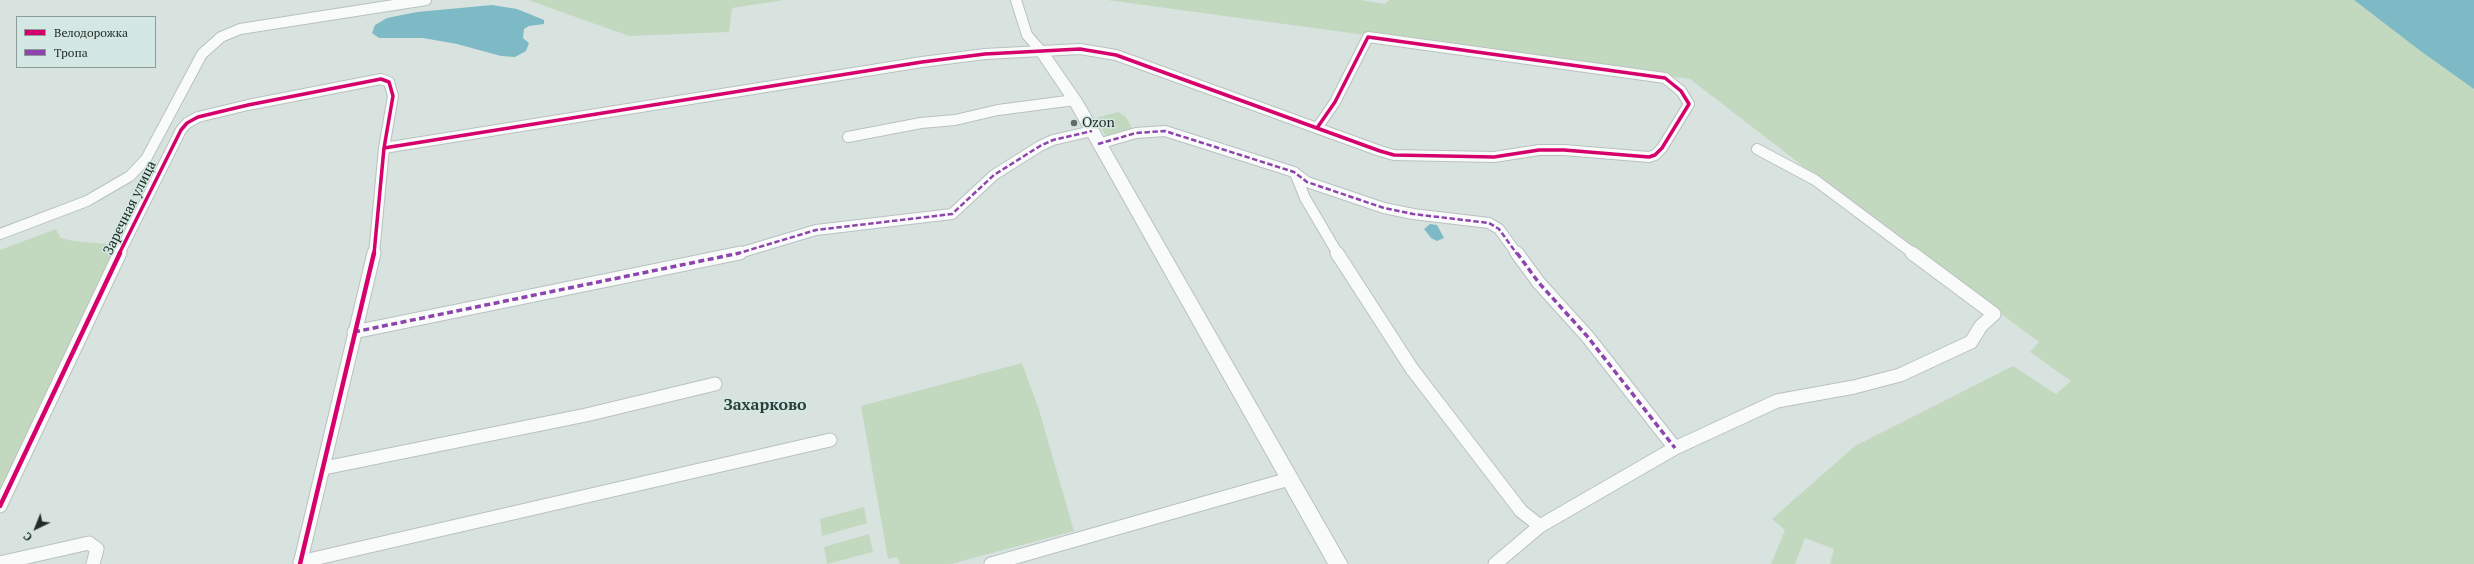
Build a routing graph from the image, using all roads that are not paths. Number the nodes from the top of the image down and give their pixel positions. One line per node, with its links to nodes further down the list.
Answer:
1 (426, 0): 11 (street)
2 (1016, 0): 3 (street)
3 (1041, 51): 4 (street); 5 (street); 8 (street)
4 (1075, 100): 6 (street); 7 (street)
5 (1317, 128): 5 (street)
6 (848, 137)
7 (1095, 137): 10 (street); 12 (street); 17 (street)
8 (384, 148): 12 (street); 18 (street, Заречная улица)
9 (1757, 149): 15 (street)
10 (1294, 172): 15 (street); 19 (street)
11 (0, 234)
12 (354, 332): 16 (street)
13 (715, 384): 16 (street)
14 (830, 440): 21 (street)
15 (1675, 448): 19 (street)
16 (324, 468): 21 (street)
17 (1289, 479): 23 (street); 24 (street)
18 (0, 506)
19 (1540, 526): 25 (street)
20 (0, 563): 22 (street)
21 (300, 563)
22 (93, 564)
23 (991, 564)
24 (1338, 564)
25 (1495, 564)

